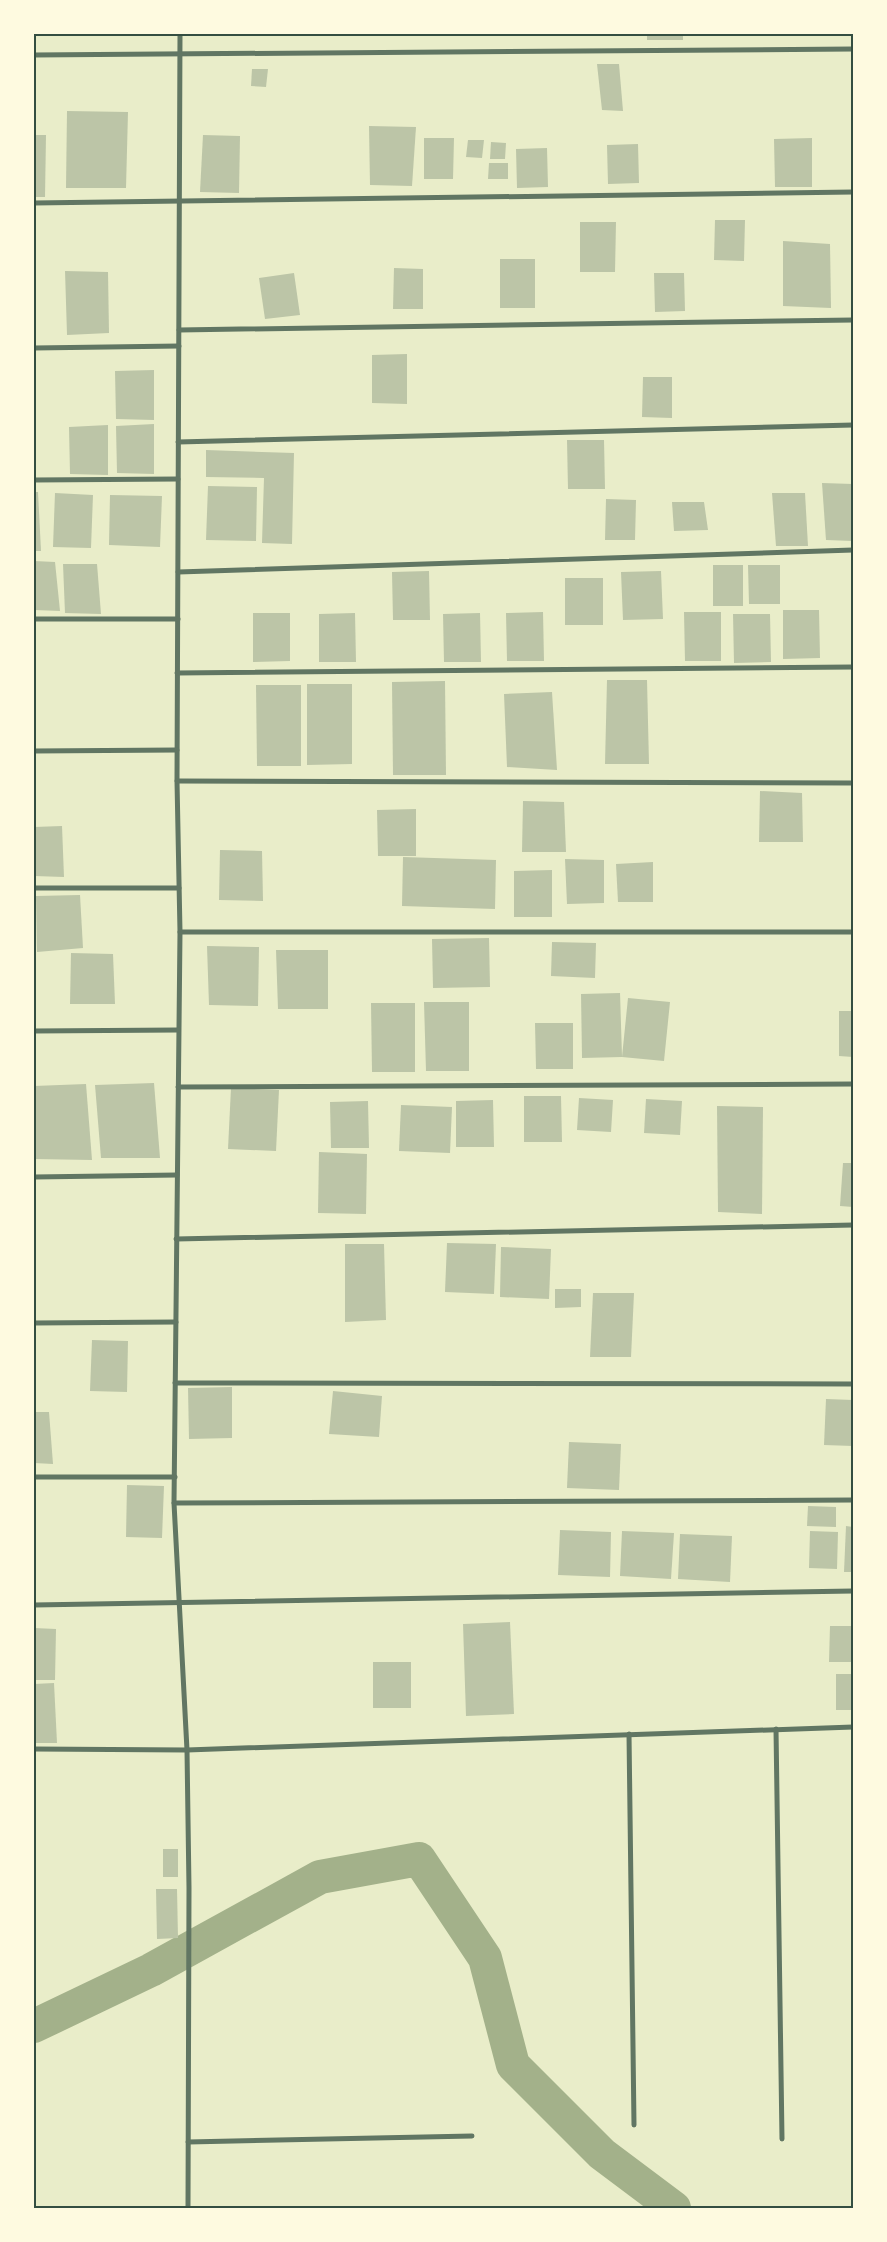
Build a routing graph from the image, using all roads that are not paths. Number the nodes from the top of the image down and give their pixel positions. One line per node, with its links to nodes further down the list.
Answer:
1 (180, 34): 4 (street)
2 (853, 49): 4 (street)
3 (34, 55): 4 (street)
4 (180, 55): 6 (street)
5 (853, 192): 6 (street)
6 (179, 202): 7 (street); 9 (street)
7 (34, 203)
8 (853, 320): 9 (street)
9 (178, 330): 10 (street)
10 (179, 346): 11 (street); 13 (street)
11 (34, 348)
12 (853, 425): 13 (street)
13 (178, 442): 14 (street)
14 (178, 479): 15 (street); 17 (street)
15 (34, 480)
16 (853, 550): 17 (street)
17 (178, 572): 19 (street)
18 (34, 619): 19 (street)
19 (178, 619): 21 (street)
20 (853, 667): 21 (street)
21 (178, 673): 22 (street)
22 (177, 750): 23 (street); 24 (street)
23 (34, 751)
24 (177, 781): 25 (street); 27 (street)
25 (853, 783)
26 (34, 888): 27 (street)
27 (179, 888): 28 (street)
28 (180, 932): 29 (street); 30 (street)
29 (853, 932)
30 (178, 1030): 31 (street); 33 (street)
31 (34, 1031)
32 (853, 1084): 33 (street)
33 (178, 1087): 34 (street)
34 (177, 1176): 35 (street); 37 (street)
35 (34, 1177)
36 (853, 1225): 37 (street)
37 (176, 1239): 38 (street)
38 (176, 1322): 39 (street); 40 (street)
39 (34, 1323)
40 (175, 1383): 41 (street); 43 (street)
41 (853, 1384)
42 (34, 1477): 43 (street)
43 (175, 1477): 45 (street)
44 (853, 1500): 45 (street)
45 (174, 1503): 47 (street)
46 (853, 1591): 47 (street)
47 (179, 1603): 48 (street); 53 (street)
48 (34, 1604)
49 (853, 1726): 50 (street)
50 (776, 1729): 51 (street); 56 (street)
51 (629, 1734): 53 (street); 54 (street)
52 (34, 1749): 53 (street)
53 (187, 1750): 57 (street)
54 (634, 2125)
55 (472, 2136): 57 (street)
56 (782, 2139)
57 (188, 2142): 58 (street)
58 (188, 2208)

